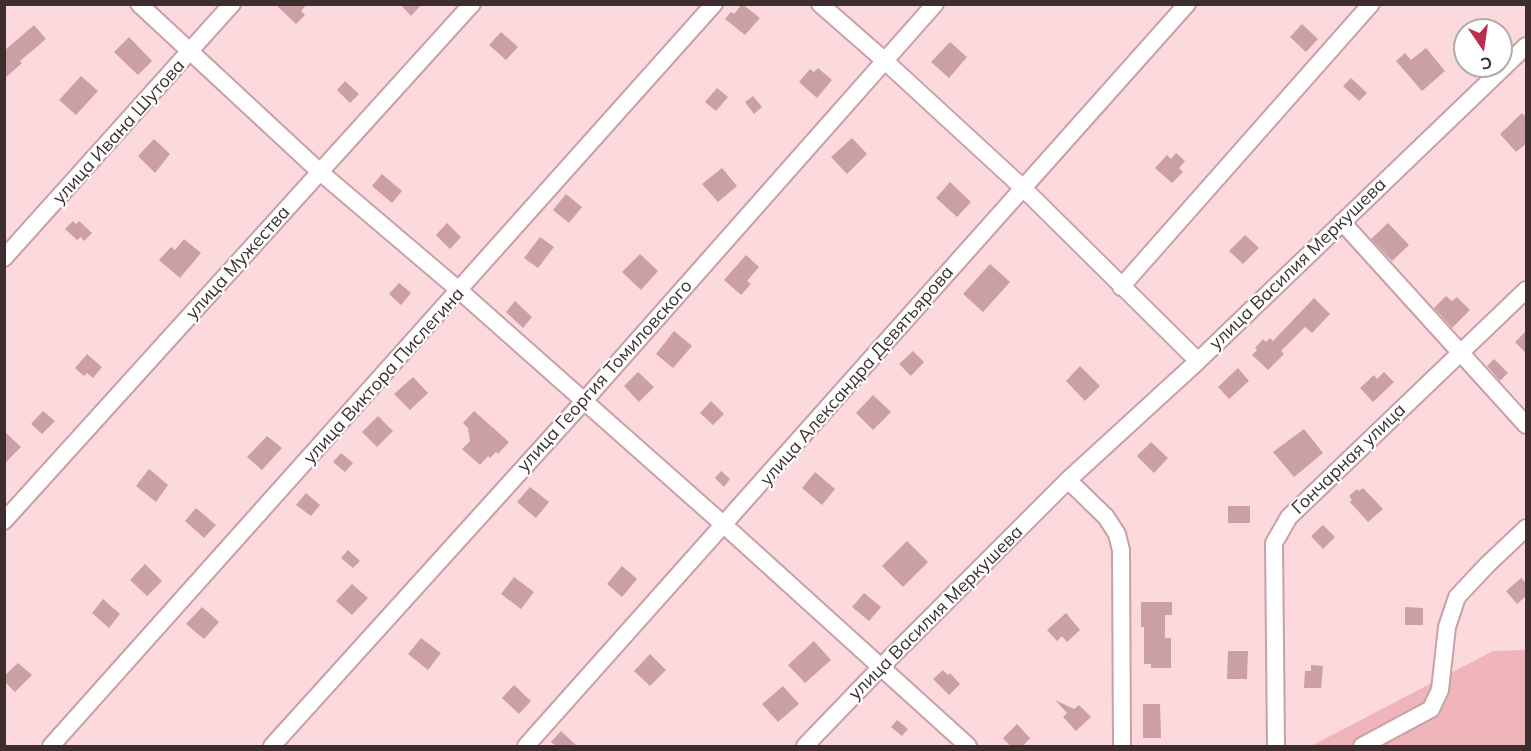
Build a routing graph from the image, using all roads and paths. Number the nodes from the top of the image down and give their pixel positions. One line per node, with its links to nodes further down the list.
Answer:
1 (139, 4): 10 (street)
2 (232, 4): 10 (street, улица Ивана Шутова)
3 (471, 4): 12 (street, улица Мужества)
4 (714, 4): 18 (street, улица Виктора Пислегина)
5 (820, 4): 11 (street)
6 (935, 4): 11 (street, улица Георгия Томиловского)
7 (1187, 4): 13 (street, улица Александра Девятьярова)
8 (1371, 4): 16 (street)
9 (1527, 46): 14 (street, улица Василия Меркушева)
10 (190, 53): 12 (street); 15 (street, улица Ивана Шутова)
11 (885, 61): 13 (street); 21 (street, улица Георгия Томиловского)
12 (320, 172): 18 (street); 24 (street, улица Мужества)
13 (1023, 188): 16 (street); 25 (street, улица Александра Девятьярова)
14 (1342, 222): 19 (street); 20 (street, улица Василия Меркушева)
15 (4, 258)
16 (1121, 286): 20 (street)
17 (1527, 290): 19 (street, Гончарная улица)
18 (460, 291): 21 (street); 28 (street, улица Виктора Пислегина)
19 (1460, 353): 22 (street); 34 (street, Гончарная улица)
20 (1198, 361): 23 (street, улица Василия Меркушева)
21 (584, 400): 25 (street); 29 (street, улица Георгия Томиловского)
22 (1527, 424)
23 (1068, 480): 27 (street, улица Василия Меркушева); 33 (street)
24 (4, 521)
25 (724, 525): 27 (street); 30 (street, улица Александра Девятьярова)
26 (1527, 528): 35 (street)
27 (880, 668): 31 (street, улица Василия Меркушева); 32 (street)
28 (51, 747)
29 (273, 747)
30 (526, 747)
31 (805, 747)
32 (968, 747)
33 (1122, 747)
34 (1276, 747)
35 (1362, 747)

